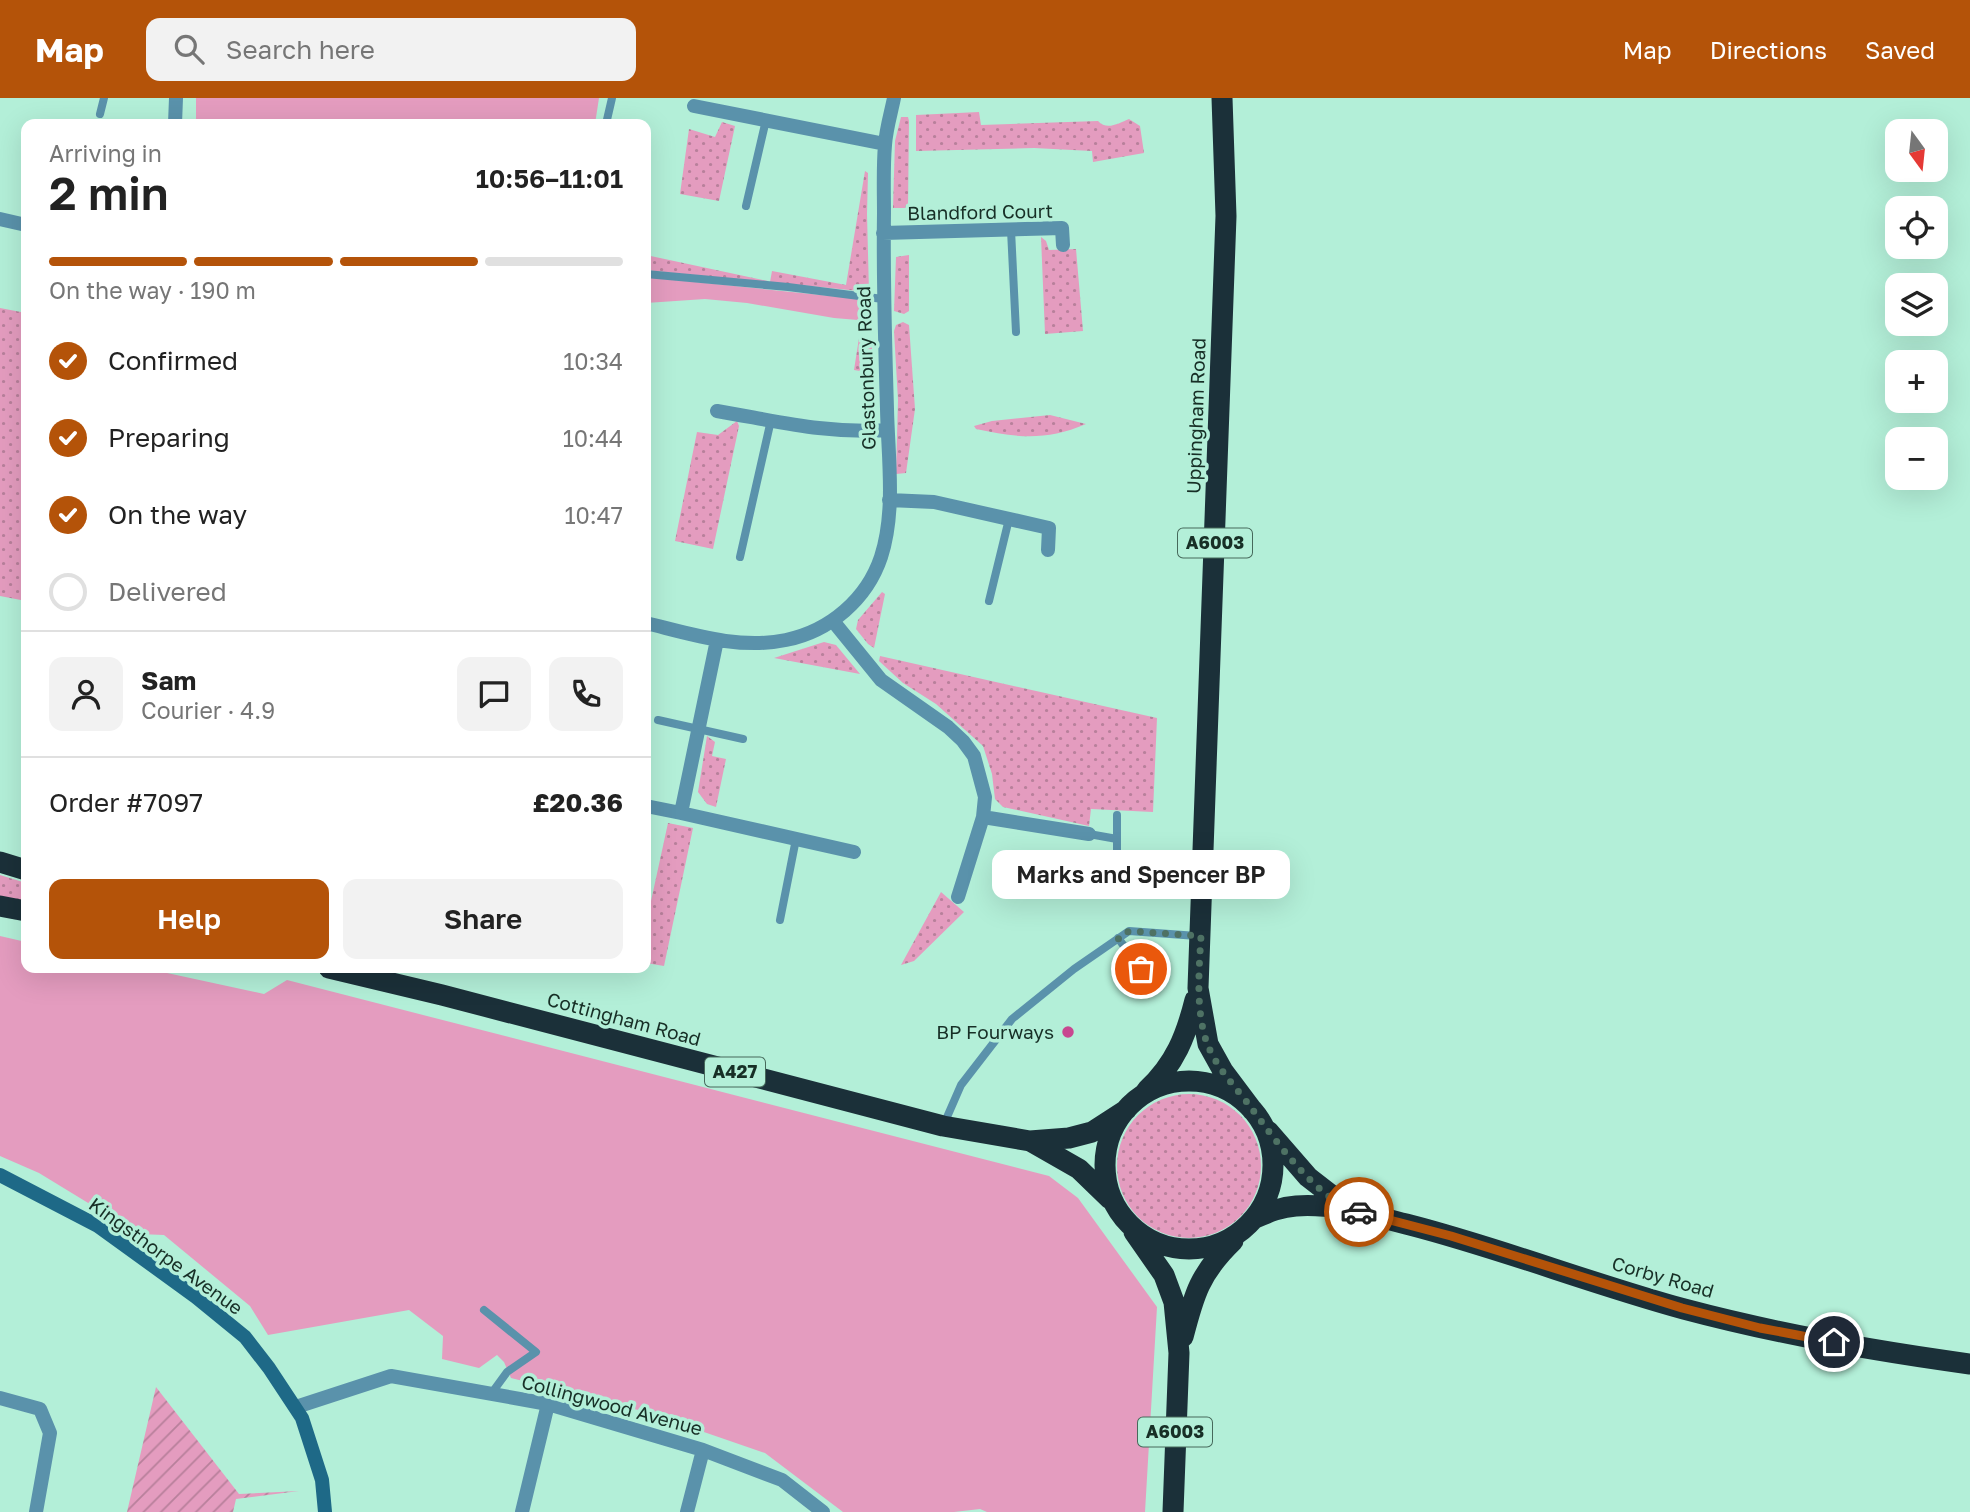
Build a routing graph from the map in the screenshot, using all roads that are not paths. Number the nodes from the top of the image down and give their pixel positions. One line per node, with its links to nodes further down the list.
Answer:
1 (104, 98): 7 (lane)
2 (176, 98): 8 (street)
3 (612, 98): 9 (lane)
4 (894, 98): 11 (street, Glastonbury Road)
5 (1222, 98): 50 (highway, Uppingham Road / A6003)
6 (694, 106): 10 (street)
7 (100, 114)
8 (175, 119)
9 (607, 119)
10 (766, 120): 11 (street); 12 (lane)
11 (885, 144): 16 (street, Glastonbury Road)
12 (746, 206)
13 (0, 219): 14 (street)
14 (21, 224)
15 (1011, 230): 16 (street, Blandford Court); 17 (street, Blandford Court); 20 (lane)
16 (883, 233): 19 (street, Glastonbury Road)
17 (1063, 245)
18 (651, 274): 19 (lane)
19 (883, 299): 23 (street, Glastonbury Road)
20 (1016, 332)
21 (717, 411): 22 (street)
22 (771, 420): 23 (street); 27 (lane)
23 (887, 430): 24 (street, Glastonbury Road)
24 (889, 499): 25 (street); 29 (street, Glastonbury Road)
25 (1009, 519): 26 (street); 28 (lane)
26 (1048, 550)
27 (740, 557)
28 (989, 601)
29 (833, 621): 31 (street, Glastonbury Road); 38 (street)
30 (651, 624): 31 (street, Glastonbury Road)
31 (717, 640): 33 (street)
32 (658, 720): 33 (lane)
33 (698, 729): 34 (lane); 36 (street)
34 (743, 739)
35 (651, 807): 36 (street)
36 (681, 813): 40 (street)
37 (1117, 815): 41 (lane)
38 (982, 817): 39 (street); 46 (street)
39 (1089, 834): 41 (lane)
40 (796, 839): 42 (street); 49 (lane)
41 (1117, 839): 45 (lane)
42 (854, 852)
43 (0, 862): 44 (highway)
44 (21, 868)
45 (1117, 883)
46 (958, 897)
47 (0, 906): 48 (highway)
48 (21, 910)
49 (780, 920)
50 (1201, 936): 51 (lane); 54 (highway, Uppingham Road / A6003)
51 (1118, 938): 53 (lane); 57 (lane)
52 (348, 973): 57 (highway, Cottingham Road / A427)
53 (1153, 984)
54 (1198, 988): 55 (highway, Uppingham Road / A6003); 56 (highway, Uppingham Road / A6003)
55 (1131, 1105): 56 (highway); 58 (highway, Cottingham Road / A427); 61 (highway)
56 (1259, 1118): 60 (highway, Corby Road); 62 (highway)
57 (943, 1126): 58 (highway, Cottingham Road / A427)
58 (1030, 1141): 61 (highway, Cottingham Road / A427)
59 (0, 1175): 69 (street, Kingsthorpe Avenue)
60 (1350, 1210): 62 (highway, Corby Road); 65 (highway, Corby Road)
61 (1119, 1211): 62 (highway); 64 (highway, A6003)
62 (1250, 1224): 64 (highway, A6003)
63 (484, 1310): 66 (lane)
64 (1178, 1353): 76 (highway, A6003)
65 (1970, 1364)
66 (491, 1394): 68 (street, Collingwood Avenue); 69 (street, Collingwood Avenue)
67 (0, 1398): 71 (street)
68 (548, 1404): 70 (street, Collingwood Avenue); 73 (street)
69 (296, 1407): 72 (street, Kingsthorpe Avenue)
70 (703, 1450): 74 (street); 75 (street, Collingwood Avenue)
71 (36, 1512)
72 (325, 1512)
73 (522, 1512)
74 (687, 1512)
75 (823, 1512)
76 (1173, 1512)

